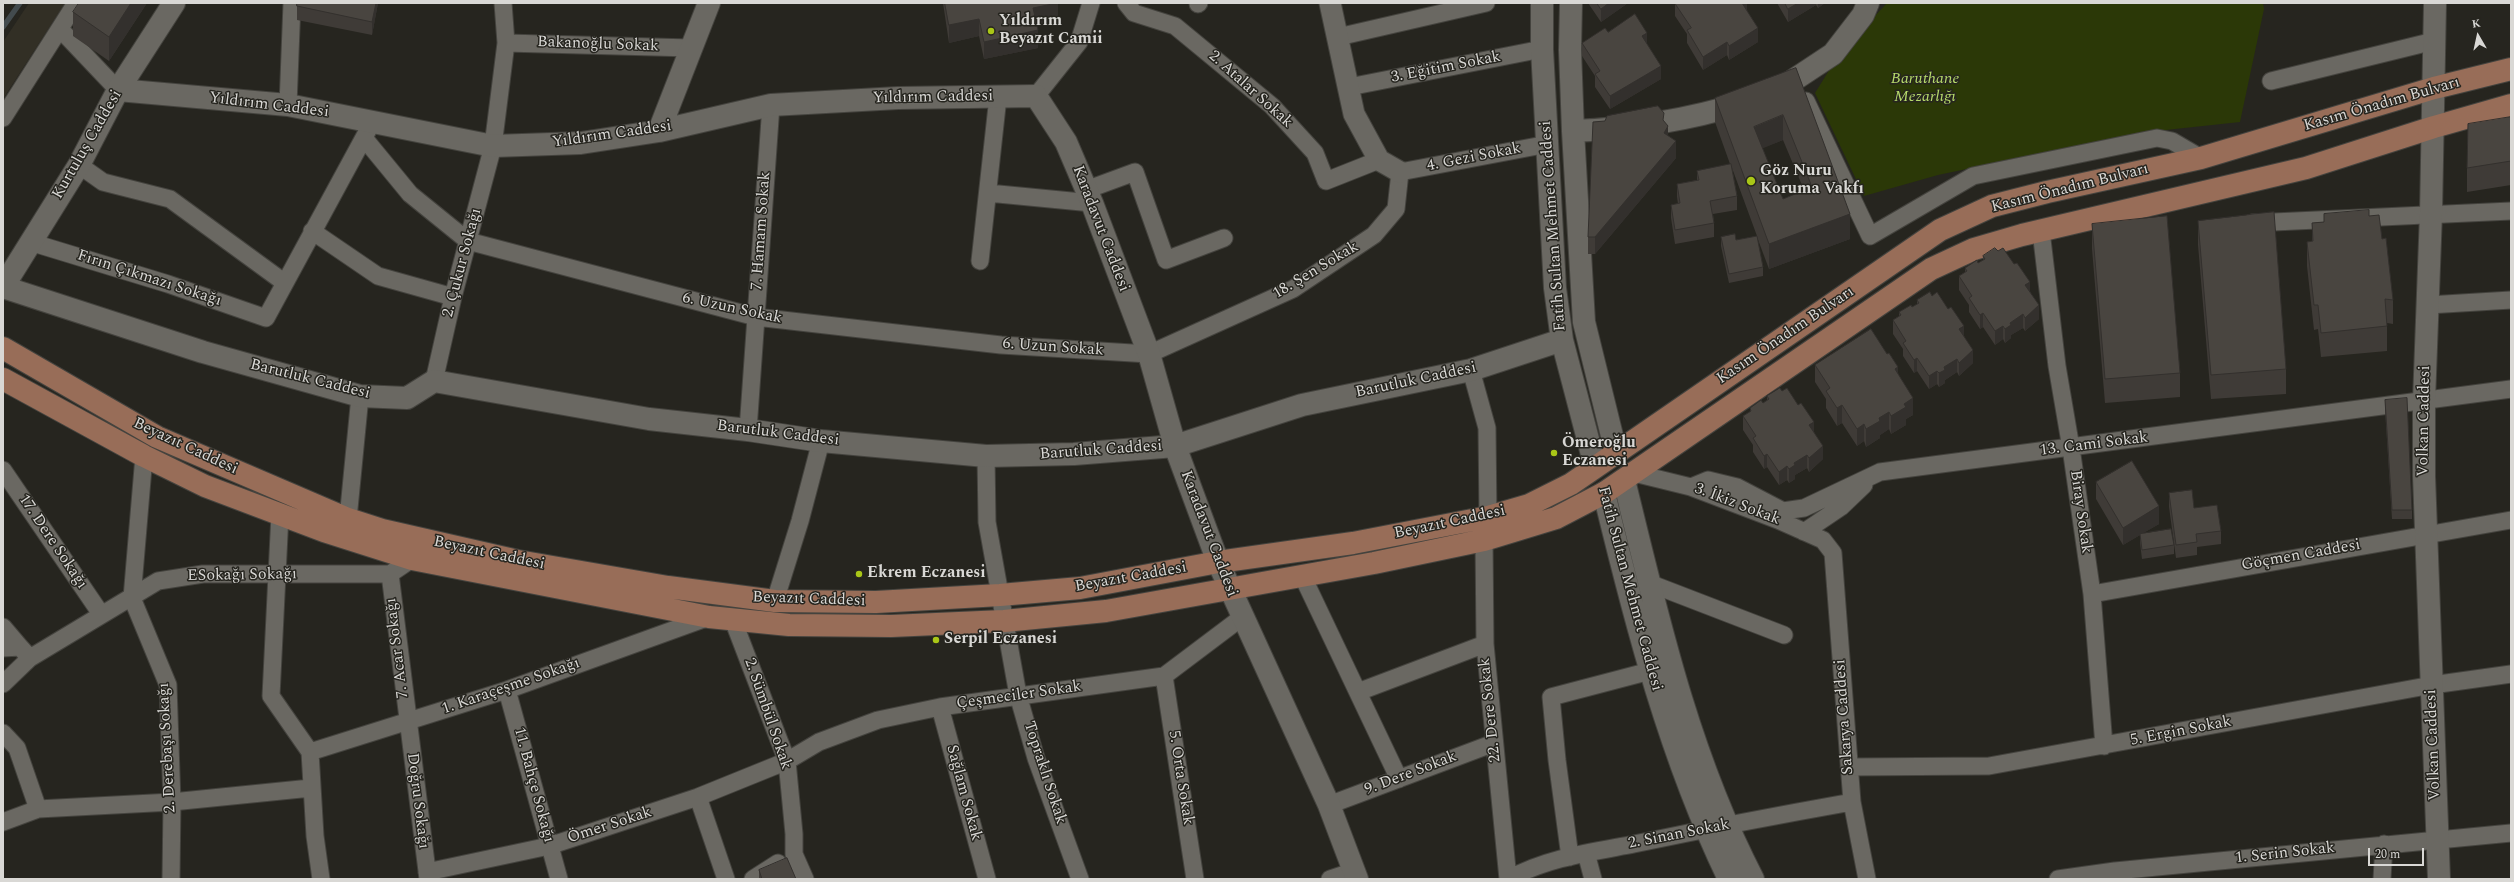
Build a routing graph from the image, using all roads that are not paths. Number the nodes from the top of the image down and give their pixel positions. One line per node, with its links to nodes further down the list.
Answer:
1 (76, 3): 14 (street)
2 (174, 3): 25 (main road, Kurtuluş Caddesi)
3 (292, 3): 28 (street)
4 (504, 3): 17 (street, 2. Çukur Sokağı)
5 (709, 3): 18 (main road)
6 (1091, 3): 26 (street)
7 (1126, 3): 39 (street, 2. Atalar Sokak)
8 (1330, 3): 15 (street)
9 (1486, 3): 15 (street)
10 (1542, 3): 19 (main road, Fatih Sultan Mehmet Caddesi)
11 (1571, 3): 35 (main road, Fatih Sultan Mehmet Caddesi)
12 (1868, 3): 21 (main road)
13 (2435, 3): 16 (main road, Volkan Caddesi)
14 (62, 30): 25 (street); 31 (street)
15 (1338, 37): 23 (street)
16 (2434, 41): 22 (street); 24 (main road, Volkan Caddesi)
17 (506, 43): 18 (street, Bakanoğlu Sokak); 37 (street, 2. Çukur Sokağı)
18 (691, 48): 34 (main road)
19 (1542, 49): 23 (street, 3. Eğitim Sokak); 36 (main road, Fatih Sultan Mehmet Caddesi)
20 (2511, 69): 24 (main road, Kasım Önadım Bulvarı)
21 (1795, 80): 35 (main road); 38 (street)
22 (2271, 81)
23 (1349, 87): 39 (street)
24 (2434, 88): 32 (main road, Volkan Caddesi); 38 (main road, Kasım Önadım Bulvarı)
25 (118, 90): 28 (main road, Yıldırım Caddesi); 40 (main road, Kurtuluş Caddesi)
26 (1036, 96): 27 (main road, Yıldırım Caddesi); 43 (main road, Karadavut Caddesi)
27 (998, 97): 29 (main road, Yıldırım Caddesi); 42 (street)
28 (288, 105): 33 (main road, Yıldırım Caddesi)
29 (771, 105): 34 (main road, Yıldırım Caddesi); 58 (street, 7. Hamam Sokak)
30 (2511, 105): 32 (main road, Kasım Önadım Bulvarı)
31 (3, 118)
32 (2434, 127): 45 (main road, Volkan Caddesi); 48 (main road, Kasım Önadım Bulvarı)
33 (368, 130): 37 (main road, Yıldırım Caddesi); 47 (street); 50 (street, 6. Uzun Sokak)
34 (660, 131): 37 (main road, Yıldırım Caddesi)
35 (1573, 131): 72 (main road, Fatih Sultan Mehmet Caddesi)
36 (1548, 144): 41 (street, 4. Gezi Sokak); 59 (main road, Fatih Sultan Mehmet Caddesi)
37 (493, 146): 50 (street, 2. Çukur Sokağı)
38 (2201, 158): 72 (main road, Kasım Önadım Bulvarı)
39 (1379, 160): 41 (street)
40 (79, 165): 51 (main road, Kurtuluş Caddesi); 53 (street)
41 (1400, 172): 61 (street, 18. Şen Sokak)
42 (988, 193): 43 (street); 52 (street)
43 (1089, 196): 49 (street); 61 (main road, Karadavut Caddesi)
44 (2511, 211): 45 (street)
45 (2432, 214): 46 (street); 57 (main road, Volkan Caddesi)
46 (2238, 224)
47 (312, 231): 53 (street); 55 (street)
48 (2041, 231): 71 (street, Biray Sokak); 78 (main road, Kasım Önadım Bulvarı)
49 (1224, 238)
50 (468, 241): 55 (street, 2. Çukur Sokağı); 58 (street, 6. Uzun Sokak)
51 (30, 242): 53 (street, Fırın Çıkmazı Sokağı); 54 (main road, Kurtuluş Caddesi)
52 (980, 261)
53 (285, 283)
54 (3, 287): 66 (main road, Barutluk Caddesi)
55 (453, 296): 64 (street, 2. Çukur Sokağı)
56 (2511, 300): 57 (street)
57 (2428, 304): 67 (main road, Volkan Caddesi)
58 (756, 317): 61 (street, 6. Uzun Sokak); 68 (street, 7. Hamam Sokak)
59 (1562, 340): 62 (main road, Barutluk Caddesi); 75 (main road, Fatih Sultan Mehmet Caddesi)
60 (3, 348): 83 (main road, Beyazıt Caddesi)
61 (1149, 354): 70 (main road, Karadavut Caddesi)
62 (1471, 370): 70 (main road, Barutluk Caddesi); 82 (street)
63 (3, 379): 73 (main road, Beyazıt Caddesi)
64 (434, 381): 66 (main road, Barutluk Caddesi); 68 (main road, Barutluk Caddesi)
65 (2511, 389): 67 (street, 13. Cami Sokak)
66 (360, 396): 83 (street)
67 (2424, 401): 71 (street, 13. Cami Sokak); 86 (main road, Volkan Caddesi)
68 (748, 430): 69 (main road, Barutluk Caddesi)
69 (821, 441): 74 (main road, Barutluk Caddesi); 99 (street)
70 (1175, 446): 74 (main road, Barutluk Caddesi); 90 (main road, Karadavut Caddesi)
71 (2071, 448): 77 (street, 13. Cami Sokak); 96 (street, Biray Sokak)
72 (1616, 452): 75 (main road, Beyazıt Caddesi); 78 (main road, Fatih Sultan Mehmet Caddesi)
73 (144, 456): 81 (main road, Beyazıt Caddesi); 98 (street, 2. Derebaşı Sokağı)
74 (986, 456): 97 (street, Topraklı Sokak)
75 (1596, 466): 80 (main road, Fatih Sultan Mehmet Caddesi); 82 (main road, Beyazıt Caddesi)
76 (3, 470): 100 (street, 17. Dere Sokağı)
77 (1880, 472): 79 (street, 13. Cami Sokak); 85 (street)
78 (1629, 476): 79 (street, 3. İkiz Sokak); 80 (main road, Kasım Önadım Bulvarı); 94 (main road, Fatih Sultan Mehmet Caddesi)
79 (1691, 488): 85 (street, 3. İkiz Sokak)
80 (1604, 493): 87 (main road, Beyazıt Caddesi); 110 (main road, Fatih Sultan Mehmet Caddesi)
81 (280, 514): 89 (main road, Beyazıt Caddesi); 92 (street)
82 (1488, 517): 90 (main road, Beyazıt Caddesi)
83 (348, 519): 99 (main road, Beyazıt Caddesi)
84 (2511, 520): 86 (street, Göçmen Caddesi)
85 (1804, 532): 88 (street, 3. İkiz Sokak)
86 (2427, 533): 96 (street, Göçmen Caddesi); 114 (main road, Volkan Caddesi)
87 (1484, 540): 93 (main road, Beyazıt Caddesi); 107 (street, 22. Dere Sokak)
88 (1833, 553): 125 (street, Sakarya Caddesi)
89 (412, 559): 91 (street); 101 (main road, Beyazıt Caddesi)
90 (1218, 562): 95 (main road, Karadavut Caddesi); 97 (main road, Beyazıt Caddesi)
91 (390, 574): 92 (street, ESokağı Sokağı); 119 (street, 7. Acar Sokağı)
92 (276, 575): 98 (street, ESokağı Sokağı); 123 (street)
93 (1302, 576): 95 (main road, Beyazıt Caddesi); 116 (street)
94 (1649, 583): 106 (street); 134 (main road, Fatih Sultan Mehmet Caddesi)
95 (1228, 588): 102 (main road, Karadavut Caddesi); 104 (main road, Beyazıt Caddesi)
96 (2092, 594): 122 (street, Biray Sokak)
97 (1000, 595): 99 (main road, Beyazıt Caddesi); 104 (street, Topraklı Sokak)
98 (132, 598): 100 (street, ESokağı Sokağı); 129 (street, 2. Derebaşı Sokağı)
99 (775, 601)
100 (101, 614): 109 (street, ESokağı Sokağı)
101 (709, 617): 103 (main road, Beyazıt Caddesi); 115 (street, 1. Karaçeşme Sokağı)
102 (1241, 618): 112 (street, Çeşmeciler Sokak); 131 (main road, Karadavut Caddesi)
103 (733, 620): 104 (main road, Beyazıt Caddesi); 124 (street, 2. Sümbül Sokak)
104 (1004, 621): 117 (street, Topraklı Sokak)
105 (3, 627): 109 (street)
106 (1784, 635)
107 (1484, 644): 116 (street); 121 (street, 22. Dere Sokak)
108 (3, 648): 109 (street)
109 (25, 653): 113 (street, ESokağı Sokağı)
110 (1650, 671): 135 (main road, Fatih Sultan Mehmet Caddesi); 141 (street)
111 (2511, 674): 114 (street, 5. Ergin Sokak)
112 (1164, 676): 117 (street, Çeşmeciler Sokak); 154 (street, 5. Orta Sokak)
113 (3, 684)
114 (2432, 685): 122 (street, 5. Ergin Sokak); 137 (main road, Volkan Caddesi)
115 (506, 690): 119 (street, 1. Karaçeşme Sokağı); 139 (street, 11. Bahçe Sokağı)
116 (1358, 692): 126 (street)
117 (1018, 695): 118 (street, Çeşmeciler Sokak); 153 (street, Topraklı Sokak)
118 (940, 707): 124 (street, Çeşmeciler Sokak); 152 (street, Sağlam Sokak)
119 (407, 722): 123 (street, 1. Karaçeşme Sokağı); 144 (street, Doğru Sokağı)
120 (3, 733): 132 (street)
121 (1494, 743): 126 (street, 9. Dere Sokak); 145 (street, 22. Dere Sokak)
122 (2104, 746): 125 (street, 5. Ergin Sokak)
123 (310, 752): 127 (street)
124 (786, 761): 128 (street, Ömer Sokak); 140 (street, 2. Sümbül Sokak)
125 (1849, 767): 130 (street, Sakarya Caddesi)
126 (1399, 779): 131 (street, 9. Dere Sokak)
127 (311, 788): 129 (street); 147 (street)
128 (698, 797): 139 (street, Ömer Sokak); 149 (street)
129 (172, 802): 132 (street); 146 (street, 2. Derebaşı Sokağı)
130 (1852, 802): 134 (street, 2. Sinan Sokak); 159 (street, Sakarya Caddesi)
131 (1329, 805): 142 (main road, Karadavut Caddesi)
132 (38, 809): 133 (street)
133 (3, 822)
134 (1727, 825): 135 (street, 2. Sinan Sokak); 158 (main road, Fatih Sultan Mehmet Caddesi)
135 (1705, 829): 141 (street, 2. Sinan Sokak); 157 (main road, Fatih Sultan Mehmet Caddesi)
136 (2511, 833): 137 (street, 1. Serin Sokak)
137 (2437, 839): 138 (street, 1. Serin Sokak); 162 (main road, Volkan Caddesi)
138 (2384, 844): 143 (street, 1. Serin Sokak); 161 (street)
139 (550, 846): 144 (street, Ömer Sokak); 148 (street, 11. Bahçe Sokağı)
140 (794, 854): 150 (street); 151 (street, 2. Sümbül Sokak)
141 (1578, 855): 145 (street, 2. Sinan Sokak); 156 (street)
142 (1355, 875): 155 (street)
143 (2116, 875): 160 (street, 1. Serin Sokak)
144 (427, 876)
145 (1515, 877)
146 (171, 879)
147 (321, 879)
148 (559, 879)
149 (726, 879)
150 (753, 879)
151 (805, 879)
152 (987, 879)
153 (1080, 879)
154 (1195, 879)
155 (1330, 879)
156 (1593, 879)
157 (1729, 879)
158 (1753, 879)
159 (1867, 879)
160 (2058, 879)
161 (2382, 879)
162 (2439, 879)

